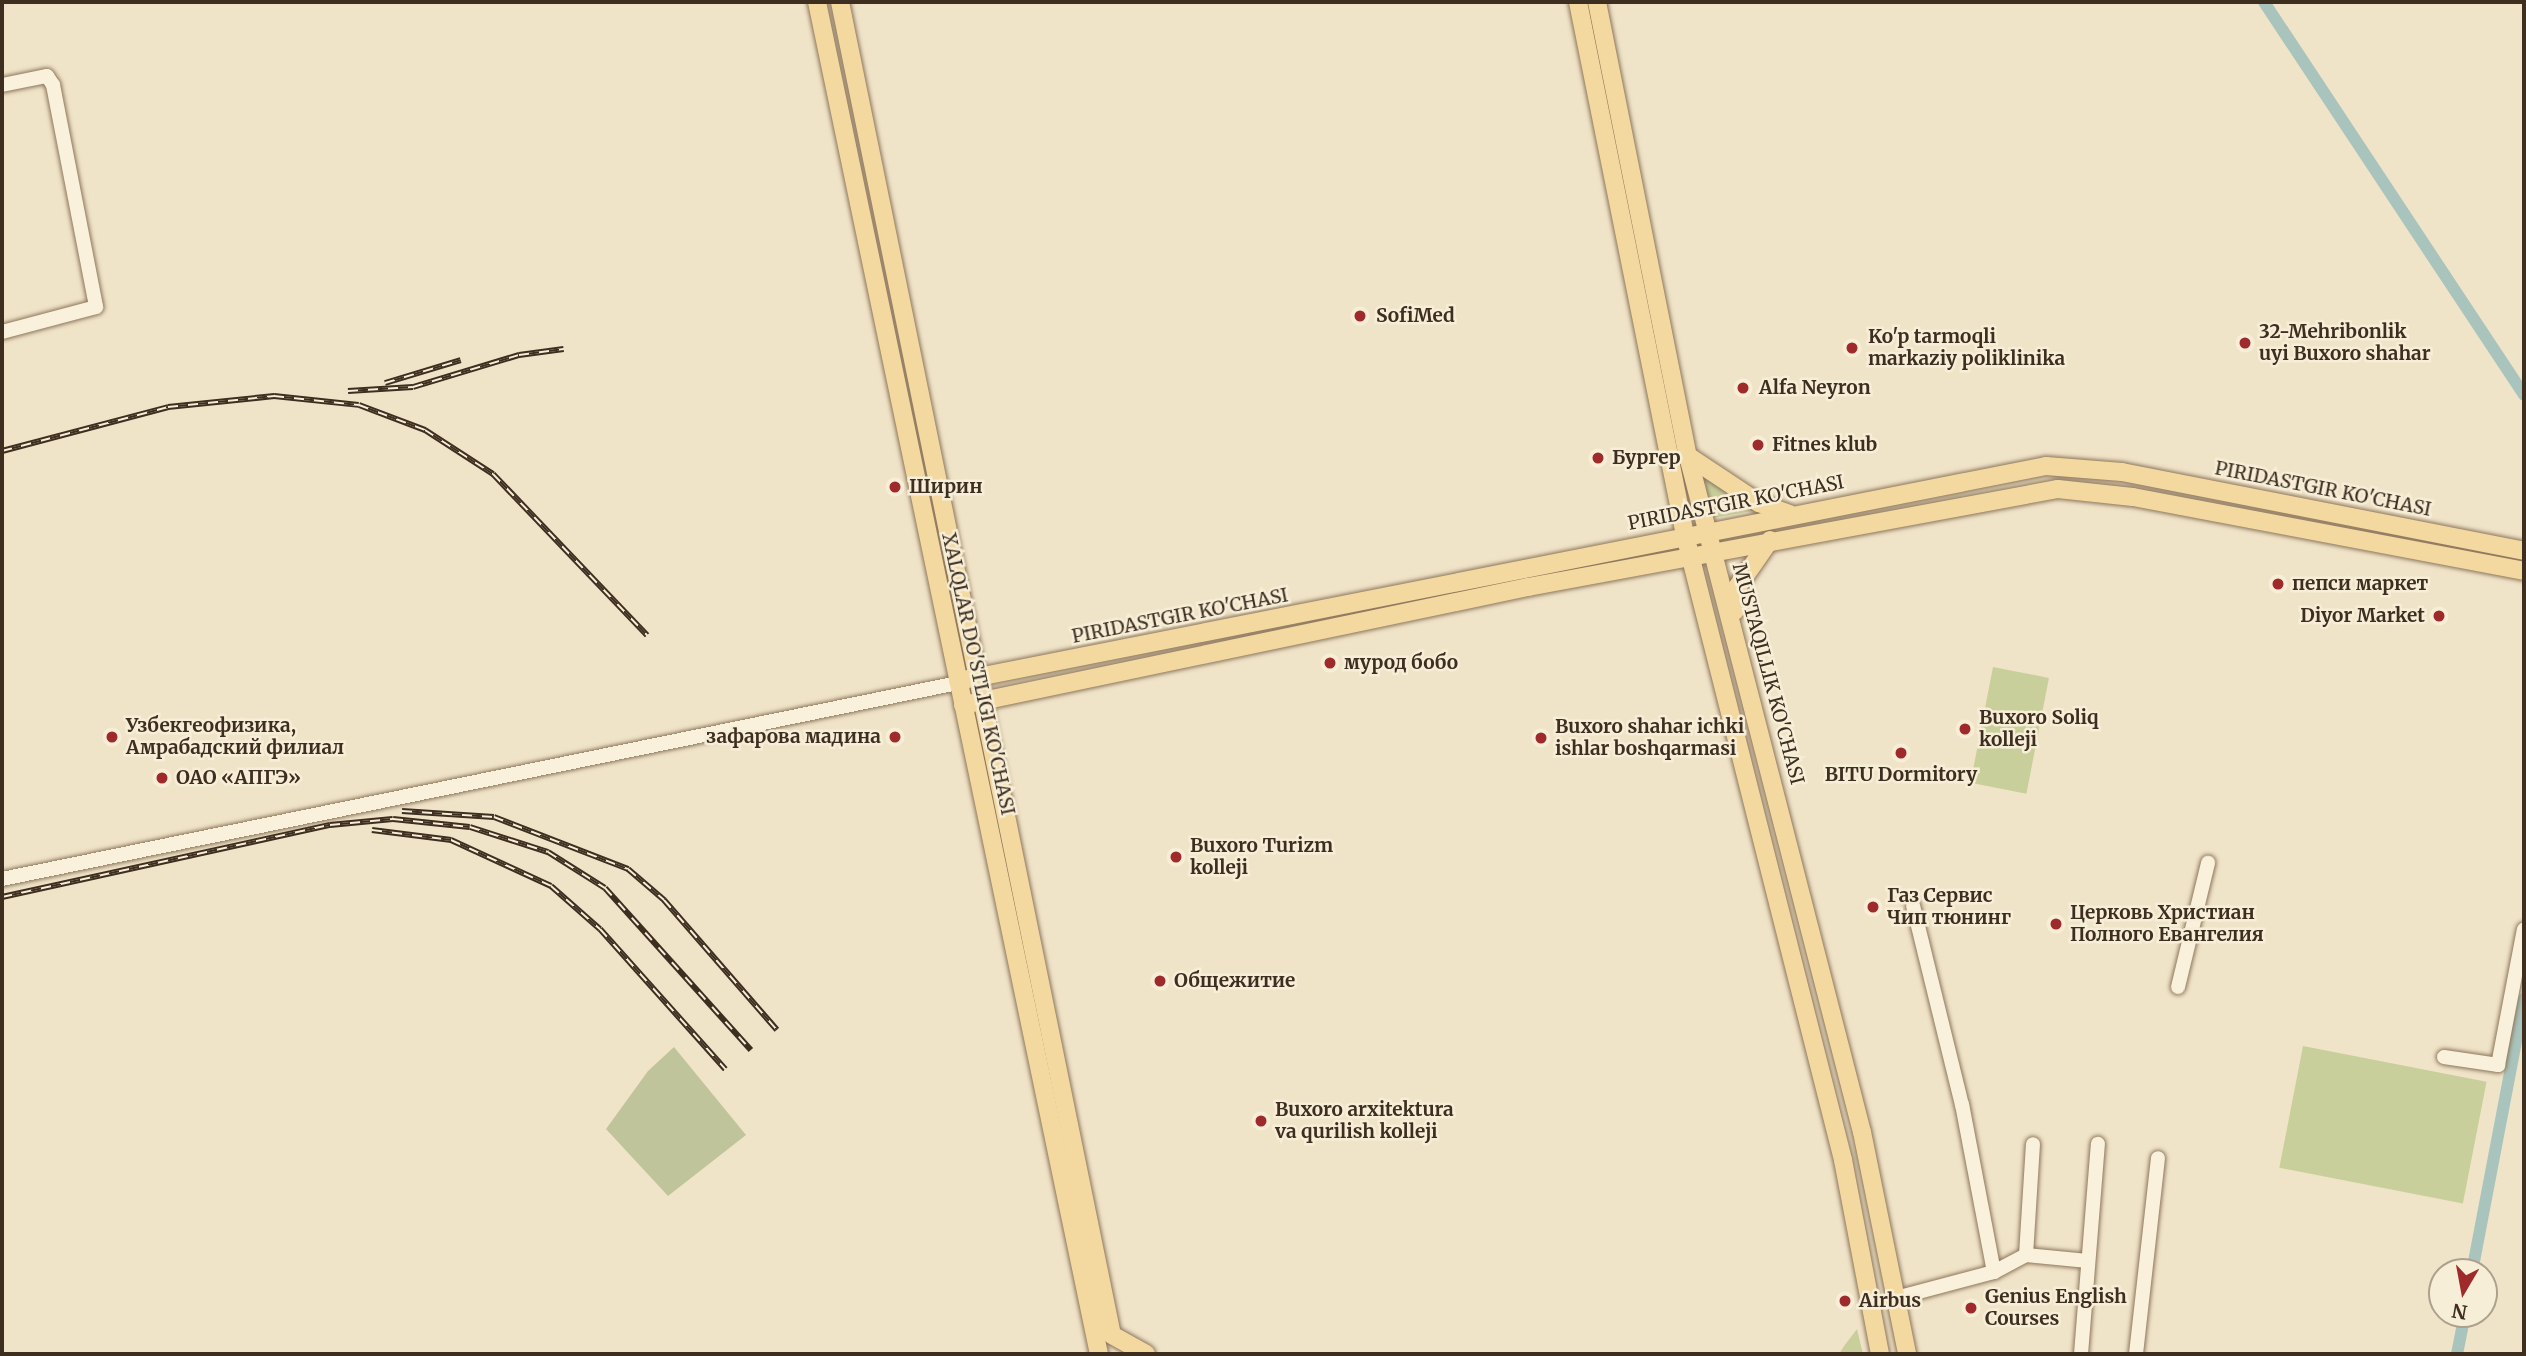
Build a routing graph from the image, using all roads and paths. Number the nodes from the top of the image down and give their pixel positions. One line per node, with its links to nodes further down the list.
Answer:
1 (817, 2): 24 (main road, XALQLAR DO'STLIGI KO'CHASI)
2 (840, 2): 23 (main road, XALQLAR DO'STLIGI KO'CHASI)
3 (1578, 2): 5 (main road, MUSTAQILLIK KO'CHASI)
4 (1597, 2): 5 (main road, MUSTAQILLIK KO'CHASI)
5 (1603, 75): 7 (main road, MUSTAQILLIK KO'CHASI)
6 (2, 85): 8 (street)
7 (1652, 321): 9 (main road, MUSTAQILLIK KO'CHASI); 14 (main road, MUSTAQILLIK KO'CHASI)
8 (2, 332)
9 (1688, 456): 12 (main road); 13 (main road, MUSTAQILLIK KO'CHASI)
10 (2136, 475): 11 (main road); 12 (main road, PIRIDASTGIR KO'CHASI); 16 (main road, PIRIDASTGIR KO'CHASI)
11 (2133, 497): 15 (main road); 19 (main road)
12 (1790, 514): 13 (main road, PIRIDASTGIR KO'CHASI)
13 (1708, 531): 14 (main road, PIRIDASTGIR KO'CHASI); 17 (main road, MUSTAQILLIK KO'CHASI)
14 (1685, 535): 18 (main road, MUSTAQILLIK KO'CHASI); 20 (main road, PIRIDASTGIR KO'CHASI)
15 (1770, 540): 17 (main road); 22 (main road)
16 (2524, 551)
17 (1713, 552): 18 (main road); 22 (main road, MUSTAQILLIK KO'CHASI)
18 (1690, 556): 21 (main road); 32 (main road, MUSTAQILLIK KO'CHASI)
19 (2524, 571)
20 (1348, 605): 21 (main road); 23 (main road, PIRIDASTGIR KO'CHASI)
21 (1352, 624): 25 (main road)
22 (1735, 625): 31 (main road, MUSTAQILLIK KO'CHASI)
23 (978, 677): 24 (main road, PIRIDASTGIR KO'CHASI); 25 (main road, XALQLAR DO'STLIGI KO'CHASI)
24 (958, 682): 26 (main road, XALQLAR DO'STLIGI KO'CHASI); 28 (street)
25 (984, 700): 26 (main road); 43 (main road, XALQLAR DO'STLIGI KO'CHASI)
26 (963, 705): 45 (main road, XALQLAR DO'STLIGI KO'CHASI)
27 (2208, 863): 33 (street)
28 (2, 879)
29 (1913, 906): 40 (street)
30 (2524, 929): 34 (street)
31 (1824, 978): 32 (main road); 42 (main road, MUSTAQILLIK KO'CHASI)
32 (1800, 983): 41 (main road, MUSTAQILLIK KO'CHASI)
33 (2178, 987)
34 (2444, 1057)
35 (2033, 1144): 38 (street)
36 (2098, 1144): 39 (street)
37 (2158, 1158): 50 (street)
38 (2026, 1255): 39 (street); 40 (street)
39 (2088, 1261): 49 (street)
40 (1994, 1272): 42 (street)
41 (1867, 1288): 42 (main road); 47 (main road, MUSTAQILLIK KO'CHASI)
42 (1895, 1291): 48 (main road, MUSTAQILLIK KO'CHASI)
43 (1112, 1335): 44 (main road); 45 (main road)
44 (1128, 1350): 46 (main road)
45 (1100, 1354)
46 (1146, 1354)
47 (1880, 1354)
48 (1907, 1354)
49 (2081, 1354)
50 (2136, 1354)

